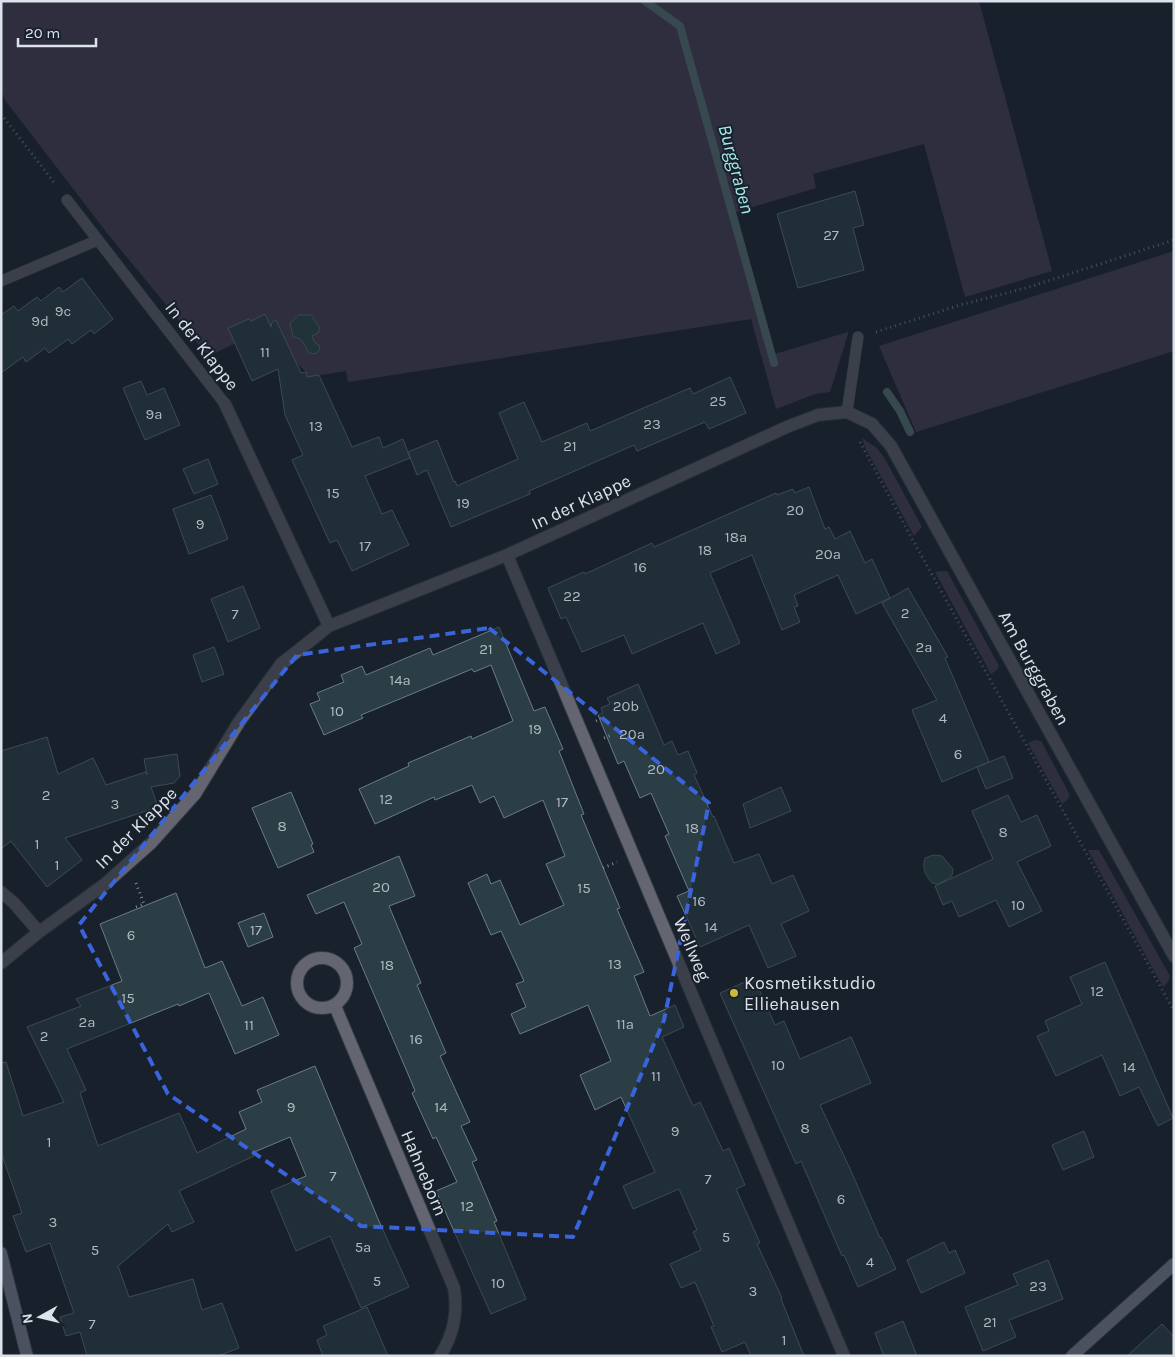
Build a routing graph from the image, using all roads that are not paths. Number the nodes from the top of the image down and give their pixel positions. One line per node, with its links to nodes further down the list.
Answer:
1 (67, 200): 2 (lane, In der Klappe)
2 (98, 240): 3 (lane); 5 (lane, In der Klappe)
3 (1, 281)
4 (858, 337): 6 (lane)
5 (225, 404): 8 (street, In der Klappe)
6 (847, 412): 7 (street, In der Klappe); 11 (street, Am Burggraben)
7 (507, 555): 8 (street, In der Klappe); 18 (street, Wellweg)
8 (329, 626): 10 (street, In der Klappe)
9 (1, 892): 10 (street)
10 (39, 932): 12 (street, In der Klappe)
11 (1174, 956)
12 (1, 963)
13 (334, 1006): 13 (street); 17 (street, Hahneborn)
14 (1, 1253): 16 (street)
15 (1174, 1264): 19 (street)
16 (27, 1356)
17 (440, 1356)
18 (844, 1356)
19 (1072, 1356)

